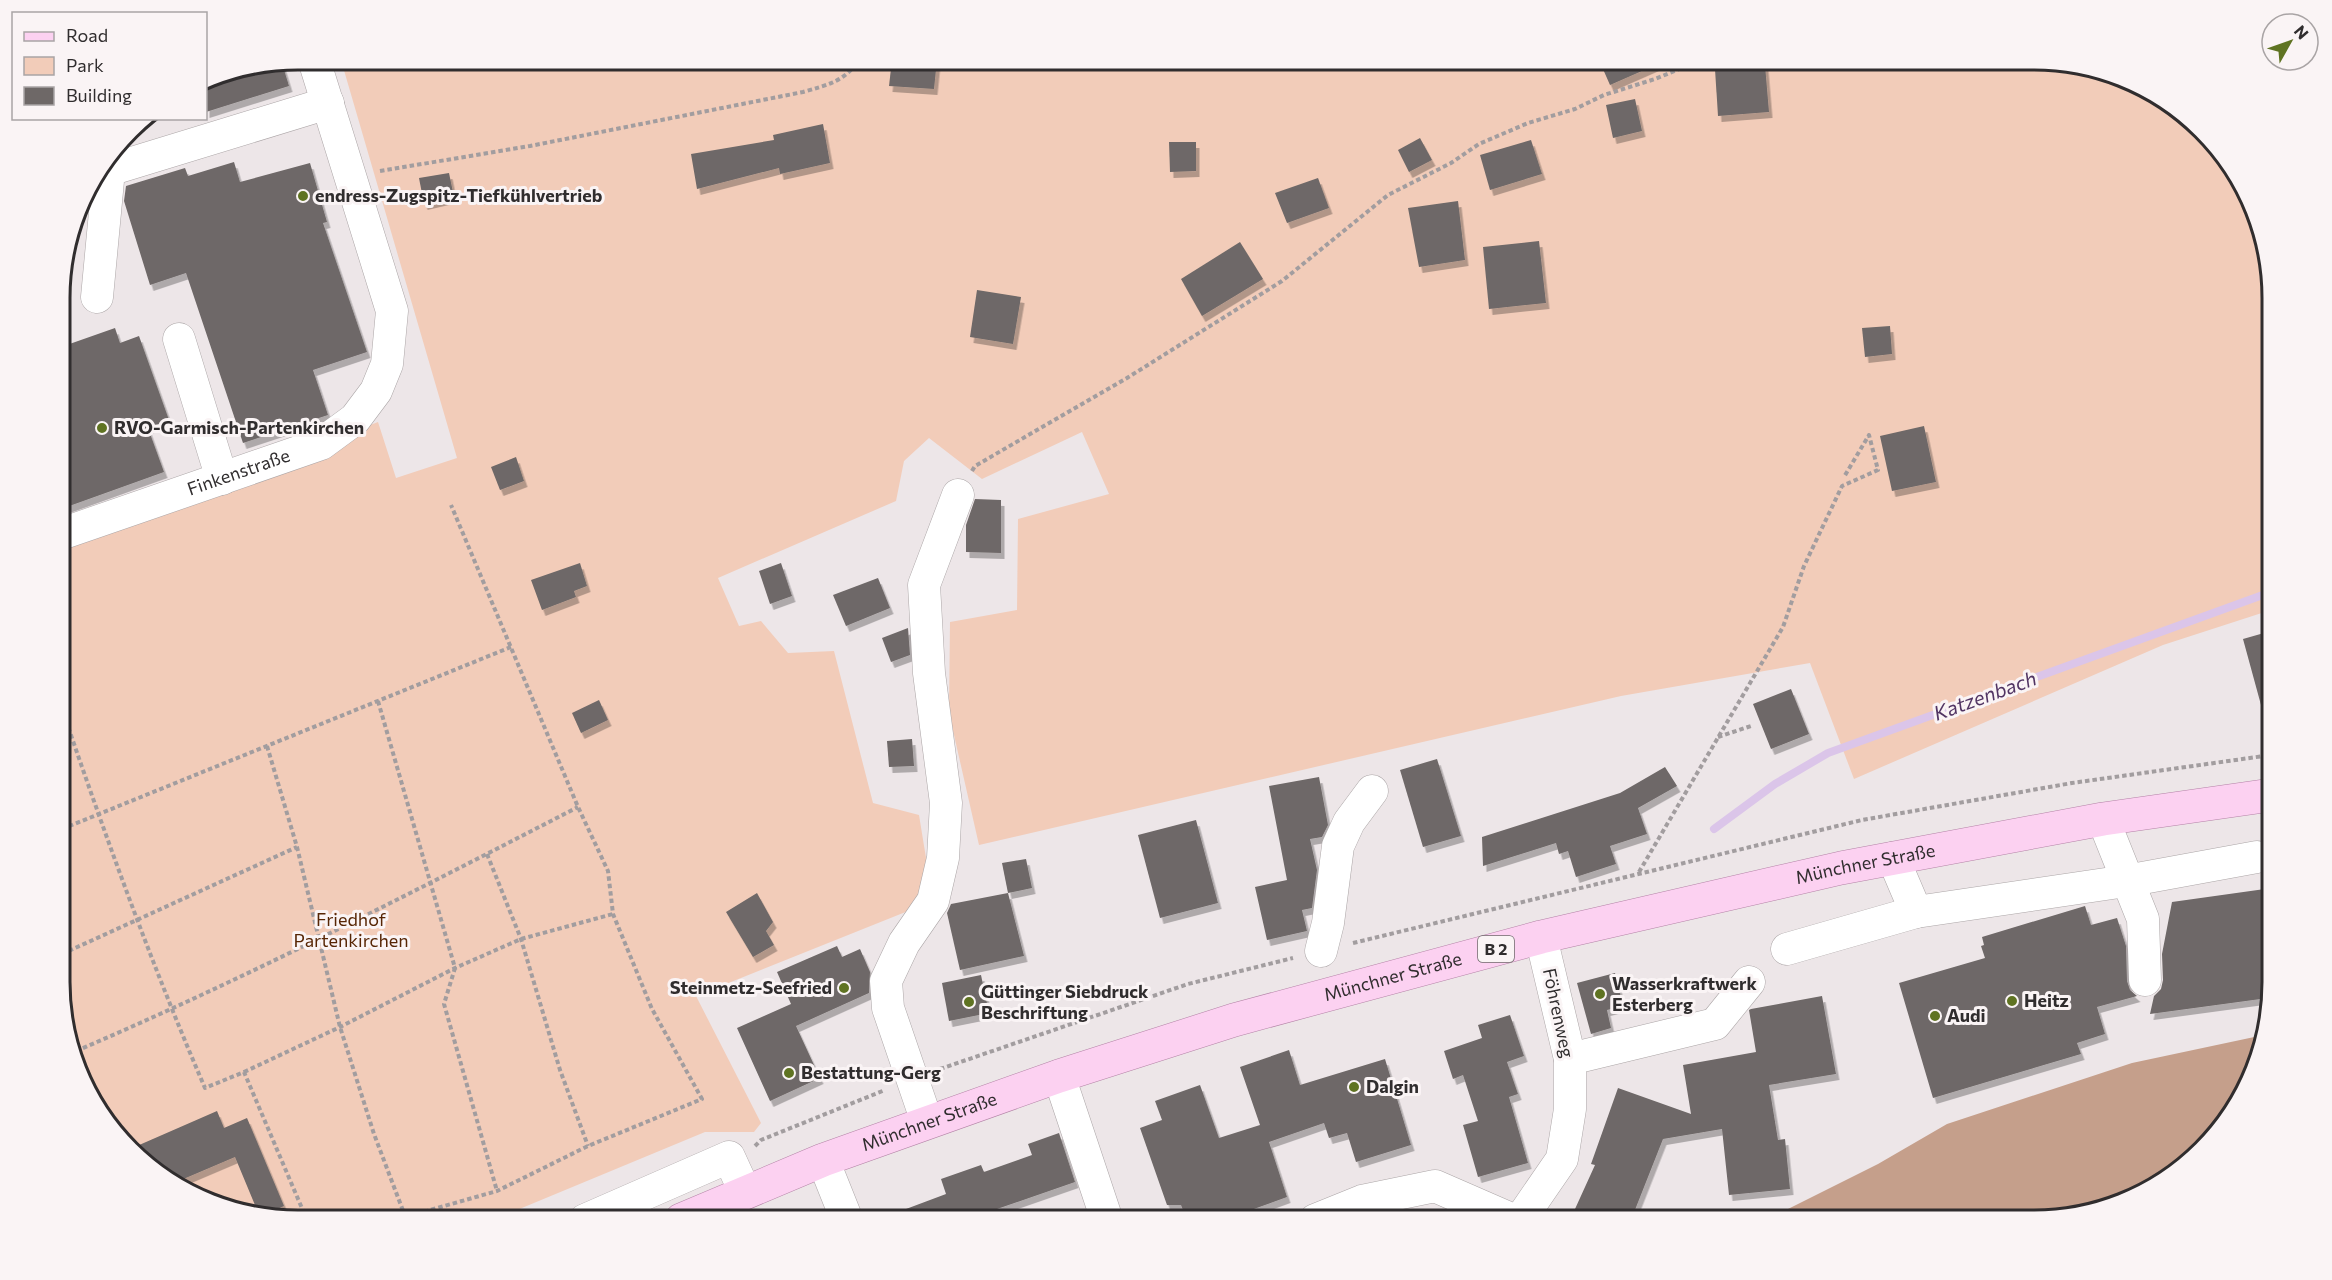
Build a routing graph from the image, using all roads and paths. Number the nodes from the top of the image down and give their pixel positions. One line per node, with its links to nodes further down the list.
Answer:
1 (317, 70): 4 (street, Finkenstraße)
2 (852, 70): 7 (path)
3 (1676, 70): 12 (path)
4 (328, 103): 5 (street); 7 (street, Finkenstraße)
5 (111, 169)
6 (109, 172): 8 (street)
7 (350, 176): 11 (street, Finkenstraße)
8 (97, 297)
9 (179, 339): 11 (street)
10 (1844, 477): 19 (path)
11 (222, 479): 14 (street, Finkenstraße)
12 (958, 495): 52 (street)
13 (451, 505): 15 (path)
14 (70, 531)
15 (511, 647): 16 (path); 23 (path)
16 (378, 701): 20 (path); 33 (path)
17 (1751, 726): 19 (path)
18 (70, 730): 24 (path)
19 (1718, 738): 31 (path)
20 (267, 746): 24 (path); 27 (path)
21 (1372, 791): 42 (street)
22 (2262, 796): 25 (main road, Münchner Straße / B 2)
23 (578, 807): 28 (path); 35 (path)
24 (98, 814): 26 (path); 36 (path)
25 (2103, 819): 30 (main road, Münchner Straße / B 2); 32 (street)
26 (70, 826)
27 (297, 847): 36 (path); 37 (path)
28 (487, 854): 33 (path); 39 (path)
29 (2257, 857): 32 (street)
30 (1893, 858): 34 (street); 38 (main road, Münchner Straße / B 2)
31 (1640, 872)
32 (2126, 881): 34 (street); 44 (street)
33 (432, 883): 37 (path); 43 (path)
34 (1916, 912): 41 (street)
35 (613, 914): 39 (path); 53 (path)
36 (137, 920): 40 (path); 46 (path)
37 (320, 937): 46 (path); 47 (path)
38 (1541, 937): 49 (street, Föhrenweg); 51 (main road, Münchner Straße / B 2)
39 (521, 939): 43 (path); 53 (path)
40 (70, 950)
41 (1787, 950)
42 (1321, 951)
43 (455, 968): 47 (path); 55 (path)
44 (2145, 980)
45 (1749, 982): 49 (street)
46 (171, 1010): 48 (path); 50 (path)
47 (340, 1026): 50 (path); 58 (path)
48 (81, 1049)
49 (1570, 1059): 66 (street, Föhrenweg)
50 (244, 1072): 57 (path)
51 (1059, 1076): 52 (main road, Münchner Straße / B 2); 63 (street)
52 (927, 1122): 54 (main road, Münchner Straße / B 2)
53 (588, 1146): 55 (path)
54 (823, 1160): 56 (main road, Münchner Straße / B 2); 62 (street)
55 (497, 1191): 59 (path)
56 (744, 1192): 60 (street); 61 (main road, Münchner Straße / B 2)
57 (302, 1210)
58 (403, 1210)
59 (427, 1210)
60 (608, 1210)
61 (704, 1210)
62 (843, 1210)
63 (1104, 1210)
64 (1340, 1210): 65 (street)
65 (1490, 1210)
66 (1527, 1210)

